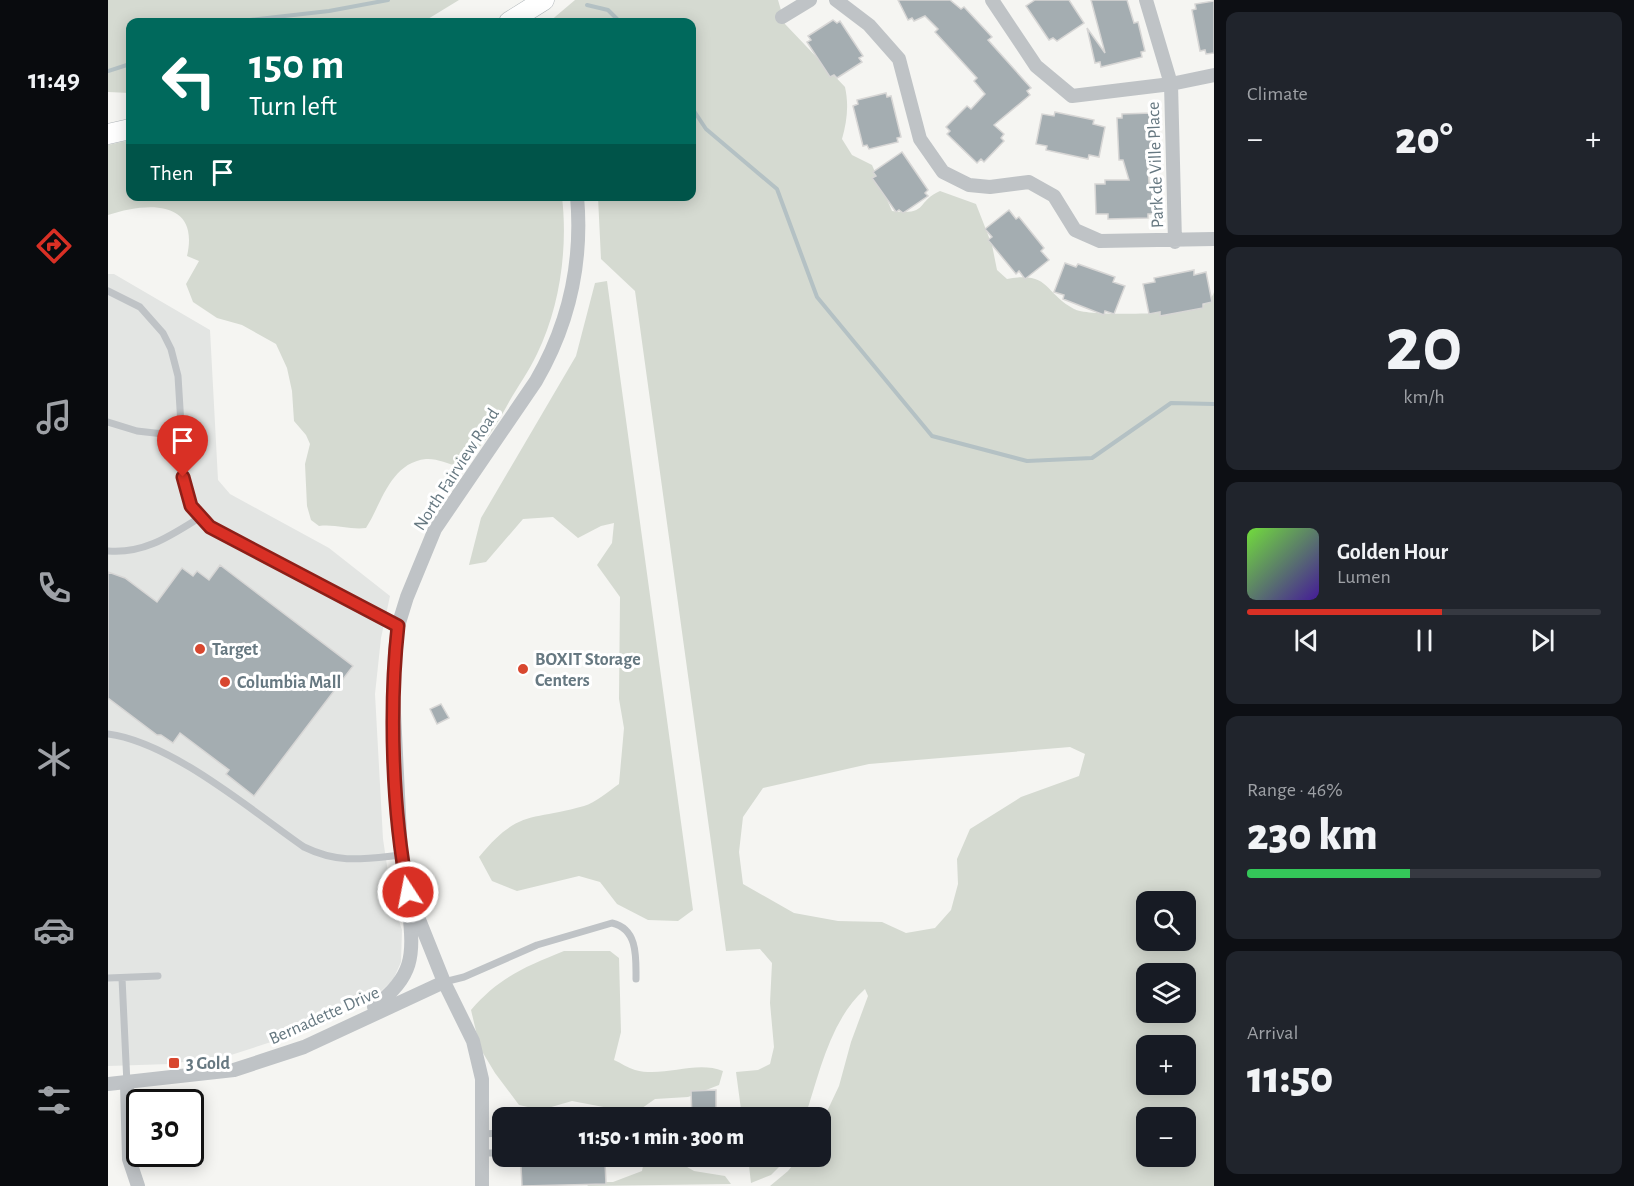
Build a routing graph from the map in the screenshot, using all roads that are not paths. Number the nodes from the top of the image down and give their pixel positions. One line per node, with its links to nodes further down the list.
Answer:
1 (543, 0): 7 (street)
2 (810, 0): 6 (street)
3 (836, 0): 14 (street, Park de Ville Place)
4 (992, 0): 9 (street, Park de Ville Place)
5 (1146, 0): 9 (street, Park de Ville Place)
6 (782, 17)
7 (518, 18)
8 (1214, 75): 9 (street, Park de Ville Place)
9 (1171, 84): 14 (street, Park de Ville Place)
10 (126, 130): 11 (street)
11 (108, 134)
12 (577, 201): 20 (street, North Fairview Road)
13 (1214, 239): 14 (street)
14 (1175, 242)
15 (108, 291): 17 (lane)
16 (108, 422): 17 (lane)
17 (181, 436): 18 (lane)
18 (199, 518): 19 (lane); 20 (lane)
19 (108, 551)
20 (398, 626): 22 (street, North Fairview Road)
21 (108, 734): 22 (lane)
22 (401, 855): 23 (street, North Fairview Road)
23 (408, 892): 28 (street, North Fairview Road); 29 (street)
24 (158, 976): 26 (lane)
25 (108, 978): 26 (lane)
26 (122, 978): 31 (lane)
27 (636, 980): 28 (lane)
28 (444, 982): 29 (street, Bernadette Drive); 33 (street, North Fairview Road)
29 (356, 1022): 31 (street, Bernadette Drive)
30 (108, 1084): 31 (street, Bernadette Drive)
31 (127, 1084): 36 (street)
32 (492, 1133): 33 (lane)
33 (482, 1134): 34 (street, North Fairview Road)
34 (482, 1153): 35 (lane); 37 (street, North Fairview Road)
35 (492, 1153)
36 (138, 1186)
37 (482, 1186)

